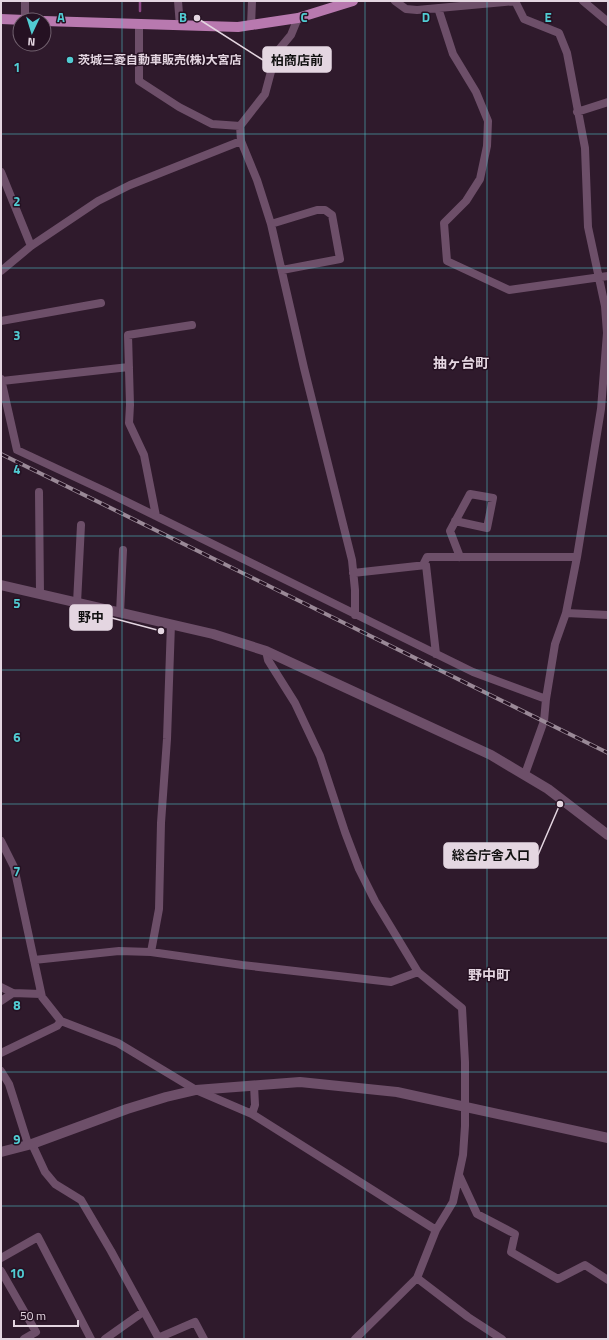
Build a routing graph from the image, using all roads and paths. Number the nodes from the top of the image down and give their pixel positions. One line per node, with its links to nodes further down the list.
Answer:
1 (25, 1): 9 (street)
2 (178, 1): 16 (street)
3 (252, 1): 17 (street)
4 (353, 1): 10 (main road)
5 (396, 1): 8 (street)
6 (515, 1): 8 (street); 19 (street)
7 (583, 1): 14 (street)
8 (438, 8): 28 (street)
9 (25, 12)
10 (298, 18): 17 (main road); 20 (street)
11 (1, 19): 12 (main road)
12 (12, 19)
13 (52, 21): 15 (main road)
14 (608, 22)
15 (139, 24): 16 (main road); 20 (street)
16 (180, 26): 17 (main road)
17 (251, 26)
18 (608, 102): 19 (street)
19 (577, 112): 28 (street)
20 (240, 126): 21 (street)
21 (241, 141): 23 (street); 24 (street)
22 (1, 172): 24 (street)
23 (271, 224): 25 (street); 25 (street)
24 (31, 246): 26 (street)
25 (282, 270): 43 (street)
26 (1, 271)
27 (608, 276): 28 (street)
28 (599, 278): 32 (street)
29 (102, 302): 30 (street)
30 (1, 321)
31 (192, 325): 33 (street)
32 (607, 333): 41 (street)
33 (129, 367): 34 (street); 36 (street)
34 (1, 380): 36 (street)
35 (39, 492): 45 (street)
36 (156, 516): 49 (street)
37 (455, 521): 37 (street); 40 (street)
38 (81, 524): 46 (street)
39 (123, 550): 47 (street)
40 (460, 557): 41 (street); 42 (street)
41 (577, 557): 48 (street)
42 (423, 565): 43 (street); 53 (street)
43 (353, 573): 49 (street)
44 (1, 585): 45 (street)
45 (40, 594): 46 (street)
46 (77, 603): 47 (street)
47 (120, 613): 51 (street)
48 (566, 613): 50 (street); 54 (street)
49 (355, 615): 53 (street)
50 (608, 615)
51 (172, 624): 52 (street); 58 (street)
52 (266, 651): 55 (street); 60 (street)
53 (436, 654): 54 (street)
54 (546, 699): 55 (street)
55 (525, 774): 56 (street)
56 (608, 835)
57 (1, 841): 59 (street)
58 (151, 952): 59 (street); 60 (street)
59 (34, 960): 63 (street)
60 (418, 972): 70 (street)
61 (1, 988): 62 (street)
62 (13, 993): 63 (street); 64 (street)
63 (41, 994): 65 (street)
64 (1, 1002)
65 (61, 1020): 66 (street); 69 (street)
66 (1, 1053)
67 (1, 1071): 73 (street)
68 (254, 1085): 69 (street); 70 (street); 71 (street)
69 (196, 1090): 71 (street); 73 (street)
70 (466, 1107): 72 (street); 75 (street)
71 (252, 1114): 76 (street)
72 (608, 1138)
73 (30, 1144): 74 (street); 81 (street)
74 (1, 1152)
75 (459, 1175): 76 (street); 80 (street)
76 (436, 1230): 79 (street)
77 (1, 1258): 83 (street)
78 (1, 1271): 82 (street)
79 (417, 1278): 87 (street); 88 (street)
80 (608, 1280)
81 (143, 1312): 84 (street); 85 (street)
82 (24, 1339)
83 (91, 1339)
84 (105, 1339)
85 (158, 1339): 86 (street)
86 (204, 1339)
87 (355, 1339)
88 (502, 1339)

